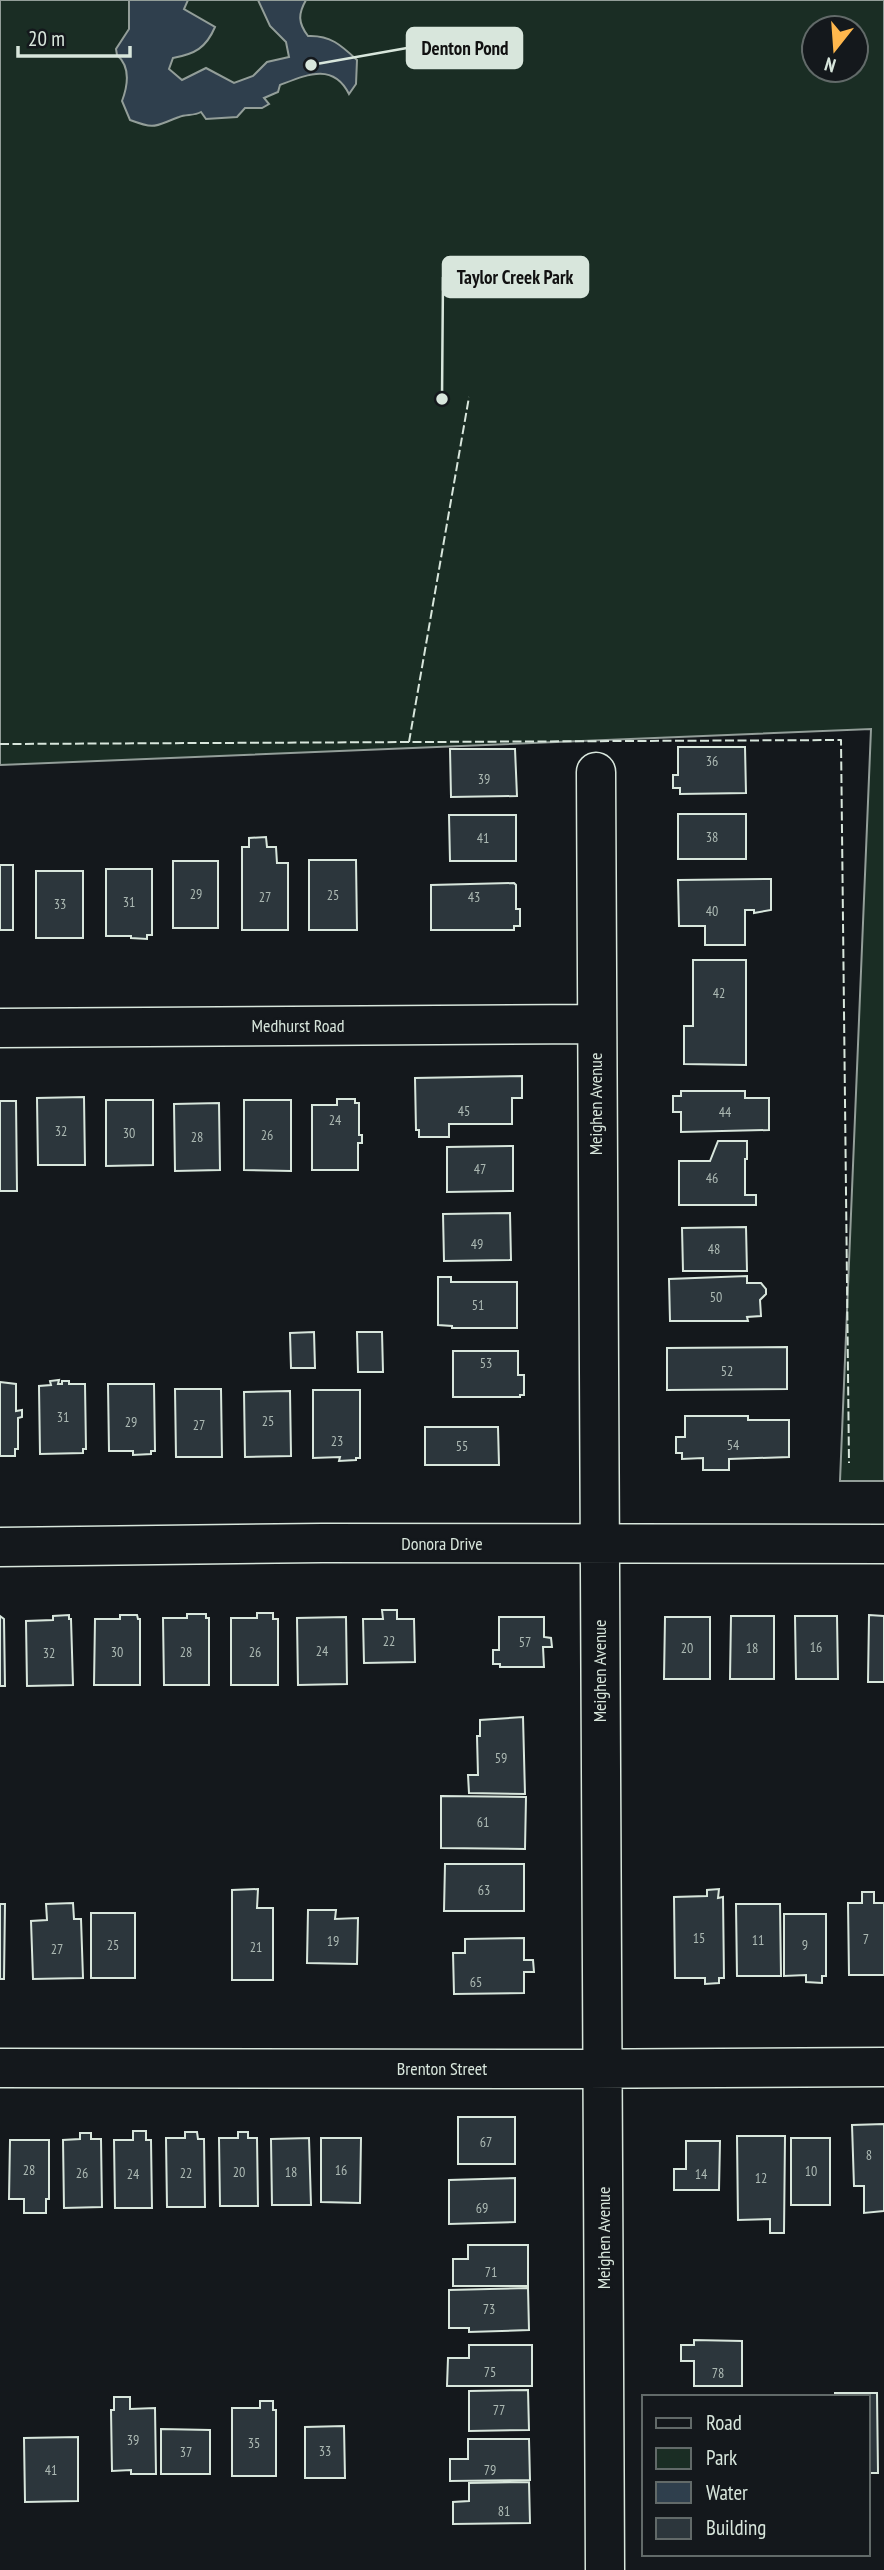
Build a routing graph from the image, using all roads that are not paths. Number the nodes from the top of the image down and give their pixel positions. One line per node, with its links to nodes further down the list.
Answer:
1 (596, 772): 2 (street, Meighen Avenue)
2 (596, 1024): 3 (street, Medhurst Road); 4 (street, Meighen Avenue)
3 (0, 1028)
4 (598, 1544): 5 (street, Donora Drive); 6 (street, Donora Drive); 9 (street, Meighen Avenue)
5 (884, 1544)
6 (0, 1547)
7 (884, 2067): 9 (street, Brenton Street)
8 (0, 2068): 9 (street, Brenton Street)
9 (603, 2068): 10 (street, Meighen Avenue)
10 (605, 2570)

